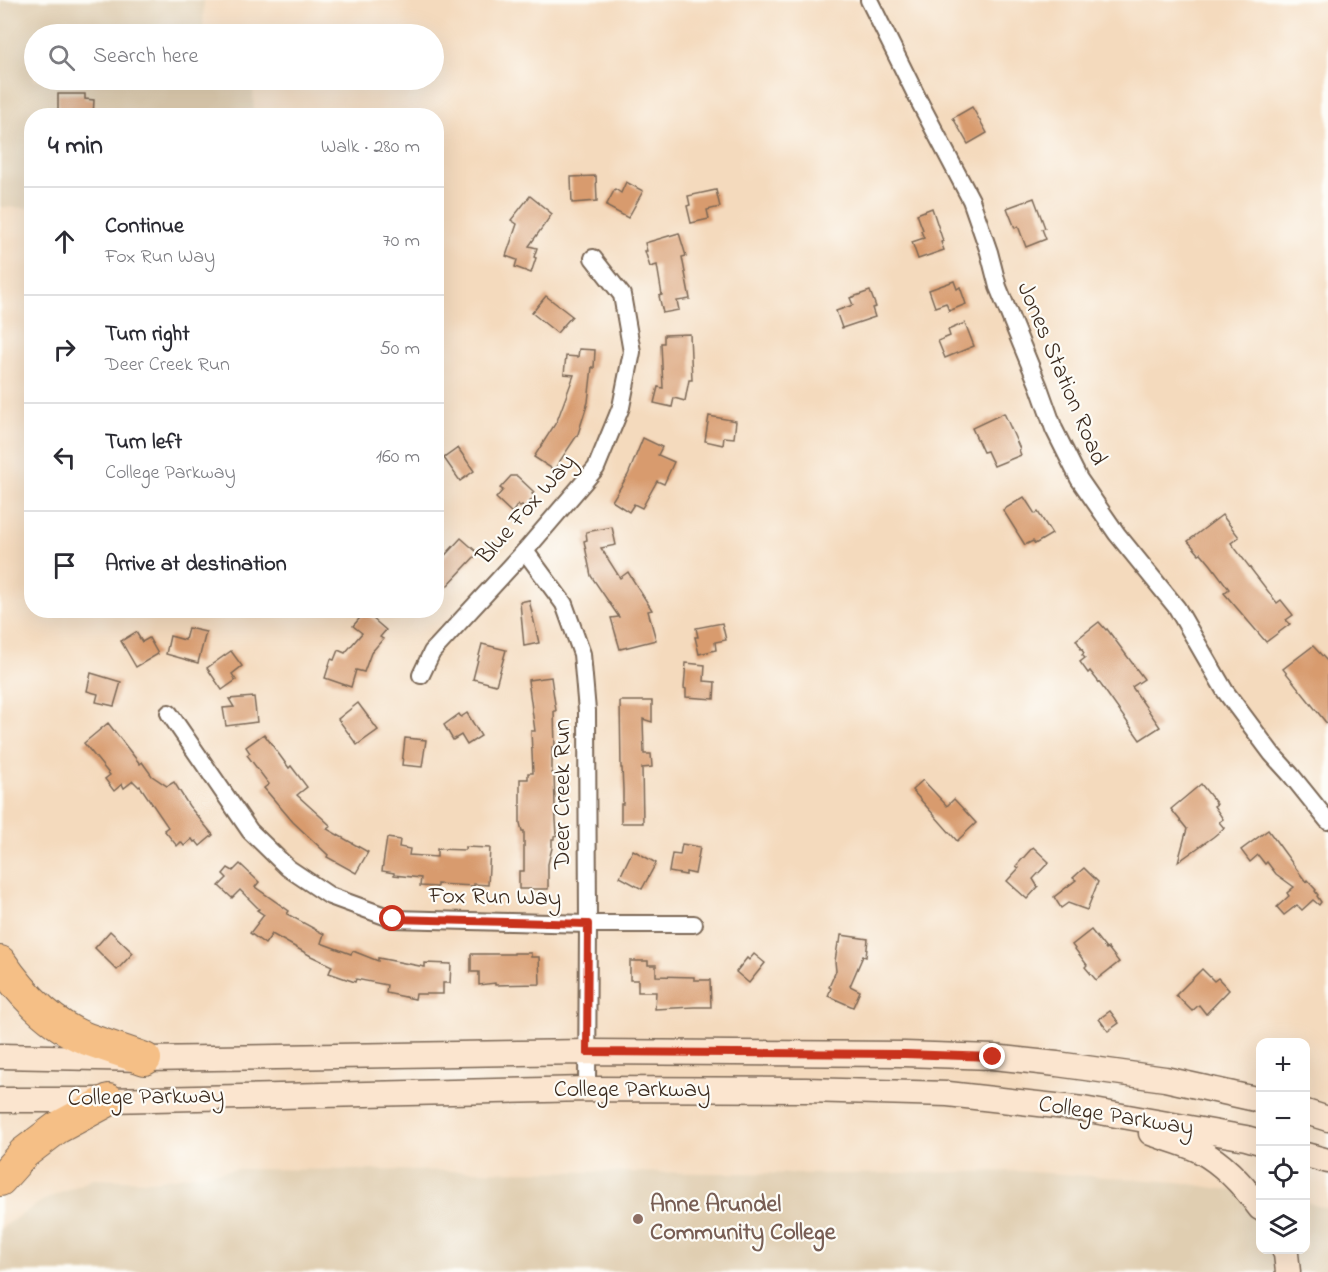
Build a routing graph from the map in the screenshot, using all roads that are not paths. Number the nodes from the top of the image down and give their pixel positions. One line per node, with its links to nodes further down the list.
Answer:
1 (869, 0): 6 (street, Jones Station Road)
2 (593, 258): 3 (street, Blue Fox Way)
3 (525, 551): 4 (street, Blue Fox Way); 7 (street, Deer Creek Run)
4 (421, 675)
5 (169, 713): 7 (street, Fox Run Way)
6 (1328, 821)
7 (588, 924): 8 (street, Fox Run Way); 10 (street, Deer Creek Run)
8 (694, 924)
9 (0, 962): 12 (highway)
10 (587, 1052): 12 (main road, College Parkway); 13 (street, Deer Creek Run); 14 (main road, College Parkway)
11 (0, 1056): 12 (main road, College Parkway)
12 (145, 1059)
13 (587, 1089): 16 (main road, College Parkway); 17 (main road, College Parkway)
14 (1256, 1099)
15 (0, 1100): 16 (main road, College Parkway)
16 (109, 1100): 23 (highway)
17 (1083, 1110): 20 (main road, College Parkway); 24 (main road)
18 (1310, 1114): 19 (main road)
19 (1328, 1119)
20 (1256, 1141)
21 (1310, 1156): 22 (main road)
22 (1328, 1161)
23 (0, 1180)
24 (1256, 1202)
25 (1286, 1254): 26 (main road)
26 (1288, 1272)

